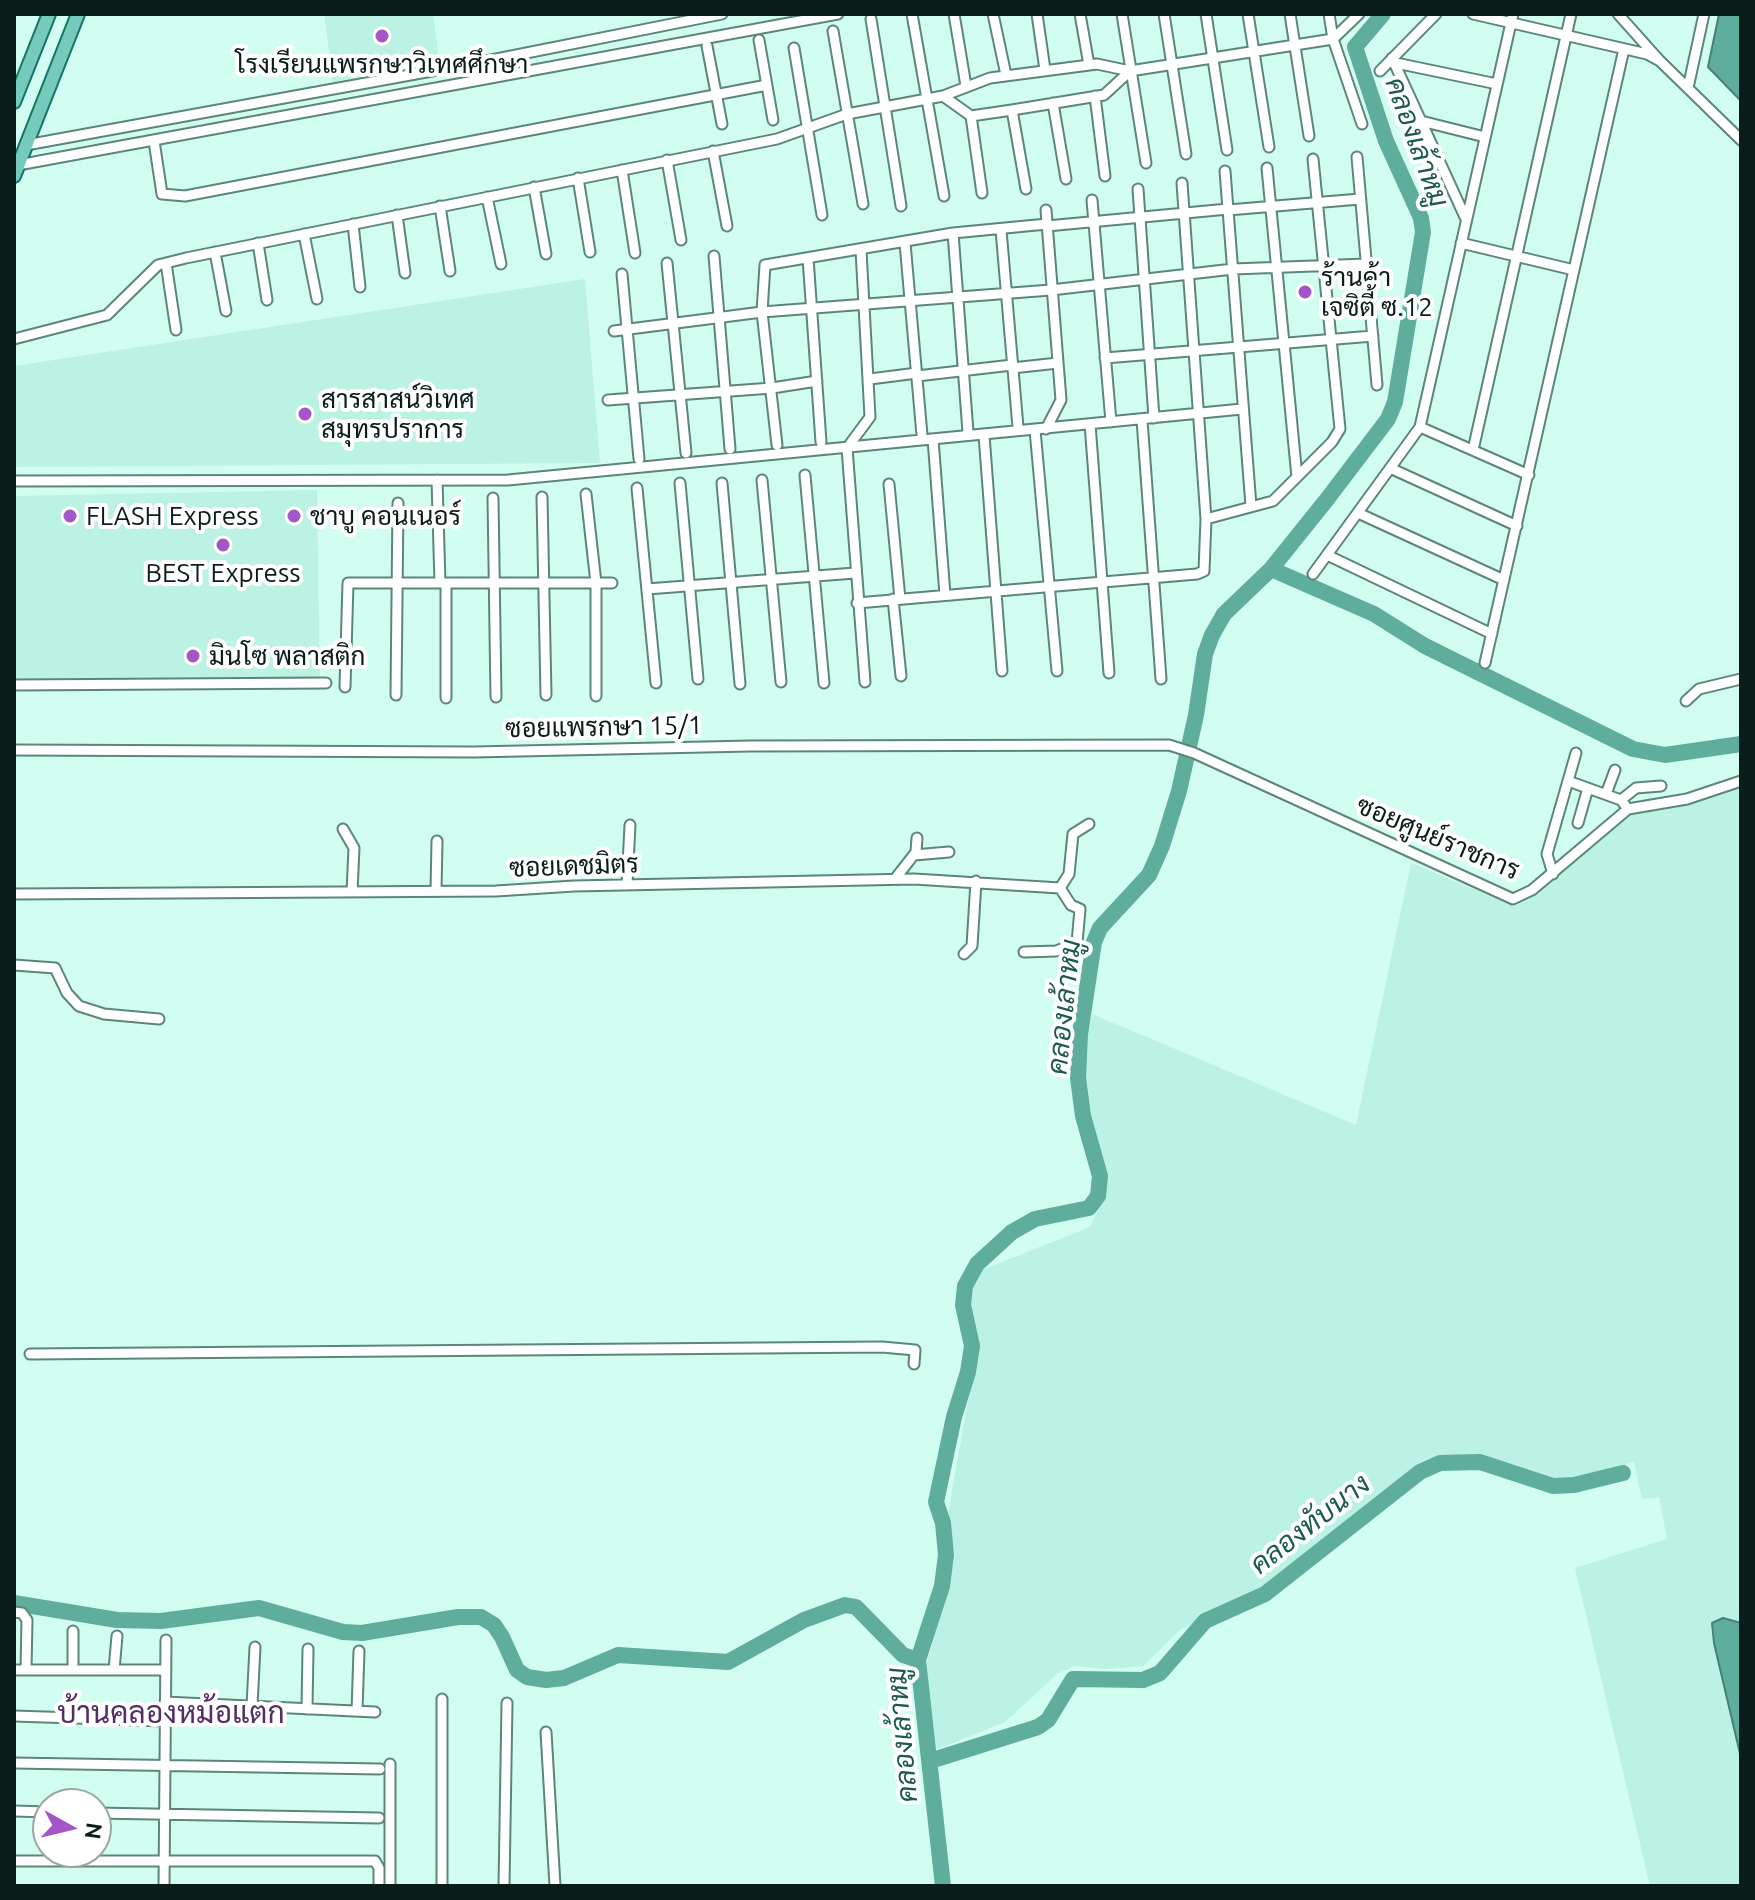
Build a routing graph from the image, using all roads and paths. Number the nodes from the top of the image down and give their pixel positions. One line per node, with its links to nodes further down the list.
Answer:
1 (722, 14): 65 (street)
2 (838, 14): 64 (street)
3 (912, 14): 49 (street)
4 (954, 14): 44 (street)
5 (993, 14): 41 (street)
6 (1037, 14): 38 (street)
7 (1080, 14): 37 (street)
8 (1122, 14): 39 (street)
9 (1164, 14): 36 (street)
10 (1206, 14): 33 (street)
11 (1248, 14): 32 (street)
12 (1290, 14): 28 (street)
13 (1329, 14): 26 (street)
14 (1359, 14): 26 (street)
15 (1436, 14): 34 (street)
16 (1473, 14): 21 (street)
17 (1571, 14): 25 (street)
18 (1618, 14): 35 (street)
19 (1704, 14): 45 (street)
20 (49, 15): 22 (main road); 50 (main road)
21 (1512, 18): 25 (street); 42 (street)
22 (76, 19): 65 (main road)
23 (871, 19): 52 (street)
24 (833, 31): 54 (street)
25 (1567, 36): 31 (street); 119 (street)
26 (1333, 39): 28 (street); 59 (street)
27 (759, 40): 43 (street)
28 (1295, 45): 32 (street); 61 (street)
29 (707, 46): 46 (street)
30 (794, 48): 60 (street)
31 (1624, 49): 35 (street); 128 (street)
32 (1254, 51): 33 (street); 66 (street)
33 (1212, 58): 36 (street); 67 (street)
34 (1394, 60): 40 (street); 42 (street); 57 (street)
35 (1660, 61): 45 (street)
36 (1172, 64): 39 (street); 69 (street)
37 (1089, 65): 38 (street); 39 (street)
38 (1045, 70): 41 (street)
39 (1130, 71): 48 (street); 73 (street)
40 (1380, 71)
41 (1006, 75): 44 (street)
42 (1497, 84): 62 (street)
43 (767, 85): 46 (street); 56 (street)
44 (966, 86): 47 (street)
45 (1688, 88): 63 (street)
46 (716, 93): 58 (street); 64 (street)
47 (943, 96): 49 (street); 55 (street)
48 (1095, 96): 51 (street); 78 (street)
49 (929, 99): 52 (street); 86 (street)
50 (14, 102)
51 (1053, 103): 53 (street); 80 (street)
52 (887, 106): 54 (street); 93 (street)
53 (1012, 110): 55 (street); 83 (street)
54 (847, 114): 60 (street); 91 (street)
55 (971, 116): 85 (street)
56 (773, 120)
57 (1421, 121): 62 (street); 101 (street)
58 (722, 124)
59 (1362, 124)
60 (806, 125): 68 (street); 99 (street)
61 (1309, 136)
62 (1485, 137): 101 (street)
63 (1741, 140)
64 (154, 141): 76 (street)
65 (26, 145): 76 (main road)
66 (1269, 147)
67 (1227, 150)
68 (713, 151): 72 (street); 105 (street)
69 (1186, 154)
70 (1357, 157): 88 (street)
71 (1313, 159): 90 (street)
72 (667, 160): 75 (street); 109 (street)
73 (1146, 163)
74 (1267, 168): 94 (street)
75 (622, 170): 79 (street); 116 (street)
76 (16, 171)
77 (1225, 171): 96 (street)
78 (1105, 176)
79 (578, 178): 82 (street); 115 (street)
80 (1066, 179)
81 (1182, 183): 97 (street)
82 (534, 187): 87 (street); 117 (street)
83 (1026, 189)
84 (1138, 189): 100 (street)
85 (982, 193)
86 (944, 196)
87 (487, 197): 92 (street); 123 (street)
88 (1360, 199): 90 (street); 124 (street)
89 (1092, 200): 102 (street)
90 (1316, 202): 94 (street); 125 (street)
91 (863, 204)
92 (440, 206): 98 (street); 129 (street)
93 (901, 206)
94 (1271, 207): 96 (street); 126 (street)
95 (1046, 210): 104 (street)
96 (1228, 210): 97 (street); 127 (street)
97 (1184, 214): 100 (street); 132 (street)
98 (397, 215): 103 (street); 130 (street)
99 (822, 215)
100 (1139, 217): 102 (street); 133 (street)
101 (1465, 217): 112 (street)
102 (1093, 222): 104 (street); 134 (street)
103 (353, 224): 108 (street); 135 (street)
104 (1047, 225): 106 (street); 136 (street)
105 (727, 226)
106 (1001, 230): 107 (street); 137 (street)
107 (953, 233): 111 (street); 138 (street)
108 (304, 234): 110 (street); 140 (street)
109 (681, 240)
110 (258, 243): 114 (street); 141 (street)
111 (905, 243): 113 (street); 139 (street)
112 (1461, 243): 119 (street); 178 (street)
113 (861, 250): 120 (street); 142 (street)
114 (215, 252): 121 (street); 144 (street)
115 (590, 252)
116 (635, 253)
117 (546, 254)
118 (714, 256): 146 (street)
119 (1518, 256): 128 (street); 189 (street)
120 (808, 258): 143 (street); 145 (street)
121 (166, 263): 149 (street); 152 (street)
122 (667, 263): 147 (street)
123 (501, 264)
124 (1366, 264): 125 (street); 151 (street)
125 (1321, 265): 126 (street); 153 (street)
126 (1276, 266): 127 (street); 154 (street)
127 (1233, 269): 132 (street); 155 (street)
128 (1574, 270): 194 (street)
129 (450, 271)
130 (405, 273)
131 (622, 274): 148 (street)
132 (1188, 275): 133 (street); 156 (street)
133 (1142, 280): 134 (street); 157 (street)
134 (1097, 284): 136 (street); 158 (street)
135 (360, 287)
136 (1051, 290): 137 (street); 159 (street)
137 (1005, 292): 138 (street); 160 (street)
138 (958, 294): 139 (street); 161 (street)
139 (910, 298): 142 (street); 162 (street)
140 (317, 299)
141 (267, 300)
142 (863, 304): 143 (street); 163 (street)
143 (811, 308): 145 (street); 164 (street)
144 (226, 311)
145 (762, 312): 146 (street); 166 (street)
146 (718, 316): 147 (street); 167 (street)
147 (672, 321): 148 (street); 168 (street)
148 (627, 329): 150 (street); 169 (street)
149 (176, 330)
150 (614, 331)
151 (1373, 336): 153 (street); 165 (street)
152 (14, 339)
153 (1330, 340): 154 (street); 195 (street)
154 (1283, 343): 155 (street); 195 (street)
155 (1238, 347): 156 (street); 171 (street)
156 (1194, 350): 157 (street); 172 (street)
157 (1149, 354): 158 (street); 173 (street)
158 (1105, 358): 175 (street)
159 (1058, 363): 160 (street); 179 (street)
160 (1012, 366): 161 (street); 177 (street)
161 (964, 372): 162 (street); 181 (street)
162 (917, 374): 163 (street); 182 (street)
163 (870, 379): 187 (street)
164 (817, 381): 166 (street); 185 (street)
165 (1377, 385)
166 (772, 388): 167 (street); 186 (street)
167 (726, 392): 168 (street); 188 (street)
168 (680, 395): 169 (street); 190 (street)
169 (634, 398): 170 (street); 191 (street)
170 (608, 400)
171 (1242, 409): 172 (street); 207 (street)
172 (1199, 414): 173 (street); 209 (street)
173 (1154, 418): 174 (street)
174 (1142, 420): 175 (street); 215 (street)
175 (1111, 422): 176 (street)
176 (1090, 424): 179 (street); 224 (street)
177 (1018, 427)
178 (1420, 427): 189 (street); 192 (street)
179 (1046, 429): 180 (street)
180 (1035, 430): 183 (street); 227 (street)
181 (968, 432)
182 (922, 435)
183 (984, 435): 184 (street); 229 (street)
184 (933, 439): 187 (street); 230 (street)
185 (821, 442)
186 (777, 445)
187 (847, 448): 196 (street); 212 (street)
188 (730, 449)
189 (1473, 450): 194 (street)
190 (686, 453)
191 (639, 459)
192 (1390, 468): 208 (street); 210 (street)
193 (805, 475): 214 (street)
194 (1529, 475): 210 (street)
195 (1297, 477): 207 (street)
196 (437, 480): 198 (street); 219 (street)
197 (762, 480): 216 (street)
198 (14, 481)
199 (680, 483): 226 (street)
200 (722, 483): 223 (street)
201 (889, 484): 231 (street)
202 (637, 488): 228 (street)
203 (586, 494): 221 (street)
204 (542, 497): 225 (street)
205 (493, 498): 220 (street)
206 (398, 503): 218 (street)
207 (1251, 506): 209 (street)
208 (1358, 513): 211 (street); 217 (street)
209 (1206, 519): 215 (street)
210 (1517, 526): 217 (street)
211 (1327, 555): 213 (street); 233 (street)
212 (855, 573): 214 (street); 232 (street)
213 (1313, 574)
214 (814, 576): 216 (street); 246 (street)
215 (1153, 578): 224 (street); 240 (street)
216 (772, 579): 223 (street); 242 (street)
217 (1504, 580): 233 (street)
218 (397, 583): 219 (street); 249 (street); 250 (street)
219 (443, 583): 220 (street); 254 (street)
220 (497, 583): 225 (street); 253 (street)
221 (596, 583): 222 (street); 225 (street); 252 (street)
222 (612, 583)
223 (731, 583): 226 (street); 247 (street)
224 (1102, 583): 227 (street); 237 (street)
225 (544, 584): 251 (street)
226 (688, 586): 228 (street); 239 (street)
227 (1050, 587): 229 (street); 236 (street)
228 (647, 589): 245 (street)
229 (996, 591): 230 (street); 235 (street)
230 (945, 595): 231 (street)
231 (896, 599): 232 (street); 238 (street)
232 (857, 603): 243 (street)
233 (1492, 634): 234 (street)
234 (1485, 663)
235 (1002, 671)
236 (1057, 671)
237 (1109, 673)
238 (901, 676)
239 (698, 679)
240 (1161, 679)
241 (1741, 679): 255 (street)
242 (781, 682)
243 (865, 682)
244 (326, 683): 248 (street)
245 (656, 683)
246 (824, 683)
247 (740, 684)
248 (14, 685)
249 (345, 687)
250 (396, 695)
251 (546, 695)
252 (596, 696)
253 (496, 697)
254 (446, 698)
255 (1686, 701)
256 (14, 750): 257 (street, ซอยแพรกษา 15/1)
257 (1194, 753): 274 (street, ซอยศูนย์ราชการ)
258 (1576, 753): 260 (street)
259 (1615, 770): 264 (street)
260 (1568, 781): 263 (street); 274 (street)
261 (1741, 781): 265 (street)
262 (1661, 786): 265 (street)
263 (1588, 788): 264 (street); 266 (street)
264 (1606, 794): 265 (street)
265 (1625, 804): 274 (street, ซอยศูนย์ราชการ)
266 (1578, 823)
267 (1089, 824): 278 (street)
268 (630, 825): 277 (street)
269 (343, 829): 280 (street)
270 (917, 838): 273 (street)
271 (437, 841): 279 (street)
272 (949, 852): 273 (street)
273 (914, 855): 275 (street)
274 (1553, 874)
275 (895, 879): 276 (street, ซอยเดชมิตร); 277 (street, ซอยเดชมิตร)
276 (976, 881): 278 (street, ซอยเดชมิตร); 283 (street)
277 (627, 885): 279 (street, ซอยเดชมิตร)
278 (1060, 888): 282 (street)
279 (436, 891): 280 (street, ซอยเดชมิตร)
280 (352, 892): 281 (street, ซอยเดชมิตร)
281 (14, 894)
282 (1024, 952)
283 (964, 954)
284 (14, 965): 285 (street)
285 (159, 1019)
286 (30, 1354): 287 (street)
287 (914, 1364)
288 (14, 1612): 296 (street)
289 (73, 1631): 297 (street)
290 (117, 1636): 298 (street)
291 (166, 1640): 299 (street)
292 (255, 1647): 303 (street)
293 (308, 1649): 304 (street)
294 (359, 1651): 305 (street)
295 (14, 1670): 296 (street)
296 (26, 1670): 297 (street)
297 (73, 1670): 298 (street)
298 (114, 1670): 299 (street)
299 (166, 1670): 301 (street)
300 (442, 1699): 322 (street)
301 (165, 1702): 303 (street); 308 (street)
302 (507, 1703): 323 (street)
303 (252, 1706): 304 (street)
304 (307, 1709): 305 (street)
305 (357, 1711): 306 (street)
306 (375, 1712)
307 (14, 1716): 308 (street)
308 (165, 1721): 312 (street)
309 (546, 1732): 324 (street)
310 (14, 1763): 312 (street)
311 (390, 1764): 321 (street)
312 (165, 1765): 313 (street); 315 (street)
313 (380, 1769)
314 (112, 1813): 315 (street)
315 (164, 1815): 316 (street); 318 (street)
316 (379, 1818)
317 (14, 1861): 318 (street)
318 (164, 1863): 319 (street); 320 (street)
319 (164, 1886)
320 (379, 1886)
321 (390, 1886)
322 (442, 1886)
323 (504, 1886)
324 (555, 1886)

